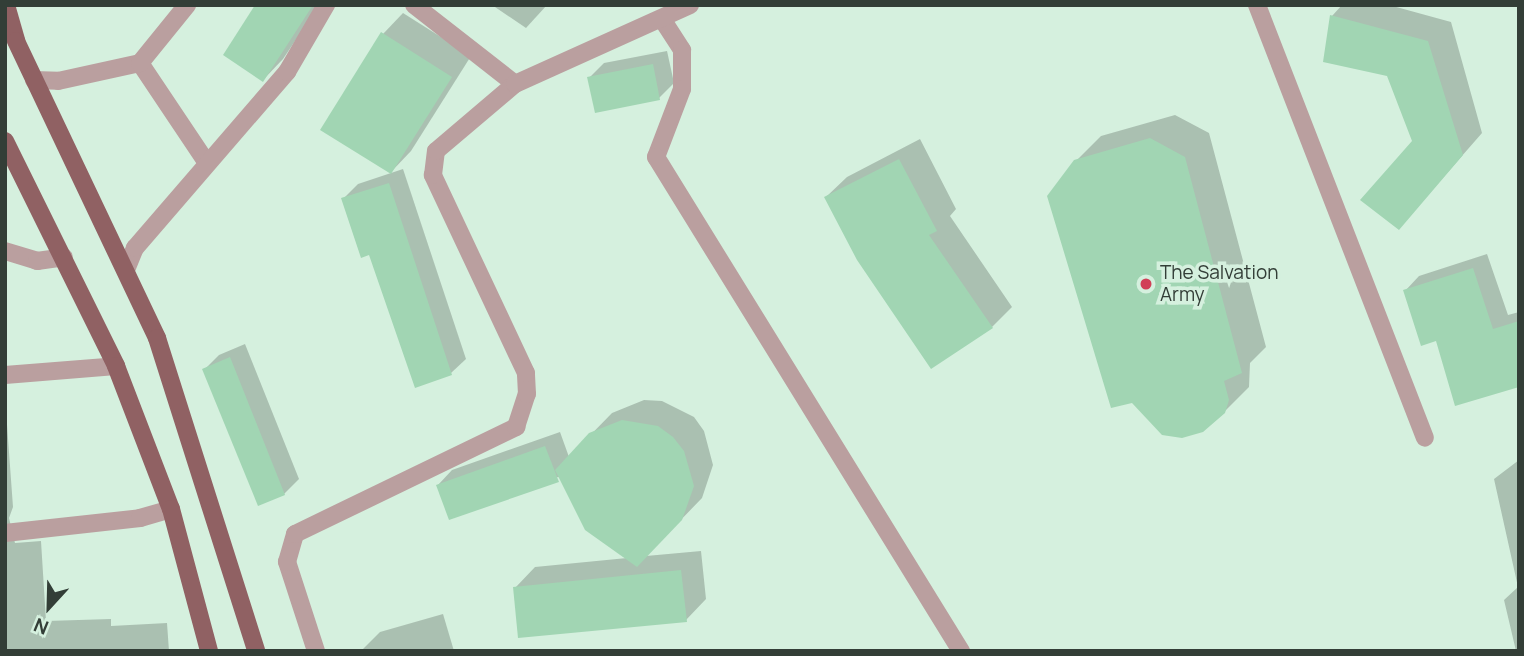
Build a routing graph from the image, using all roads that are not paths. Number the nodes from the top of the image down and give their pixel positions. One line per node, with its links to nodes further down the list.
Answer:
1 (6, 5): 9 (main road)
2 (187, 5): 8 (street)
3 (326, 5): 12 (street)
4 (414, 5): 10 (street)
5 (690, 5): 7 (street)
6 (1257, 5): 18 (street)
7 (662, 19): 10 (street); 24 (street)
8 (139, 63): 9 (street); 12 (street)
9 (34, 80): 15 (main road)
10 (515, 84): 23 (street)
11 (5, 141): 14 (main road)
12 (207, 163): 15 (street)
13 (5, 250): 14 (street)
14 (64, 257): 16 (main road)
15 (126, 270): 22 (main road)
16 (116, 366): 17 (street); 19 (main road)
17 (5, 374)
18 (1425, 438)
19 (171, 509): 20 (street); 21 (main road)
20 (5, 533)
21 (209, 651)
22 (256, 651)
23 (316, 651)
24 (961, 651)

